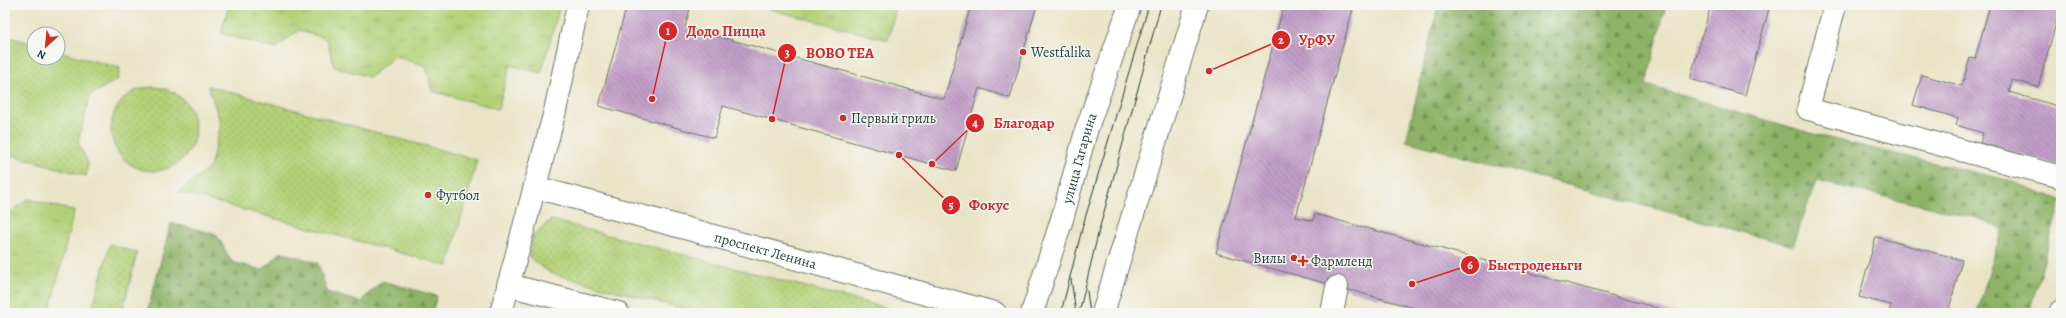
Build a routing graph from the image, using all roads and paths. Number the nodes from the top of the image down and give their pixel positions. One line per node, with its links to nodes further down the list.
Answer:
1 (578, 5): 6 (street)
2 (1130, 5): 12 (street, улица Гагарина)
3 (1197, 5): 13 (street)
4 (1835, 5): 5 (street)
5 (2061, 177)
6 (535, 187): 7 (street); 11 (street, проспект Ленина)
7 (508, 284): 9 (street); 10 (street)
8 (1337, 287): 14 (street)
9 (501, 313)
10 (618, 313)
11 (995, 313)
12 (1032, 313)
13 (1103, 313)
14 (1332, 313)

